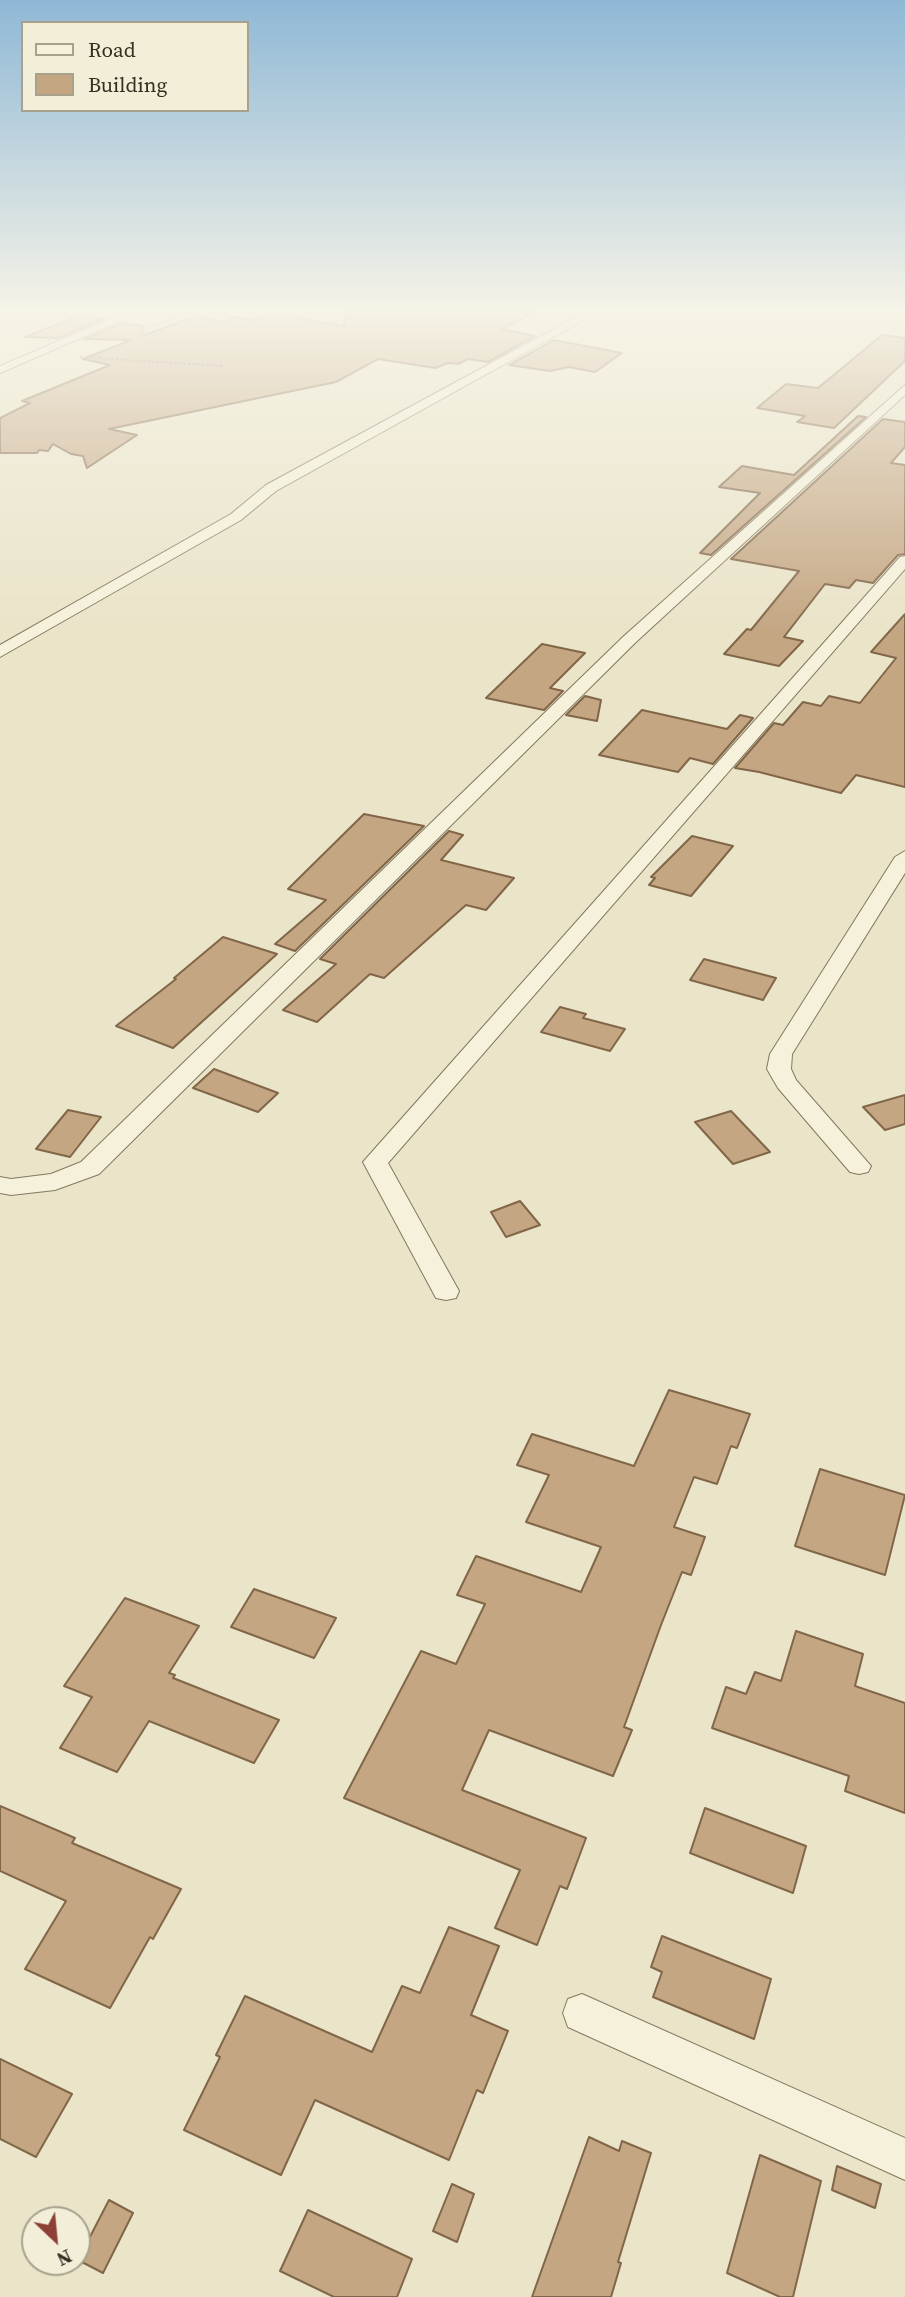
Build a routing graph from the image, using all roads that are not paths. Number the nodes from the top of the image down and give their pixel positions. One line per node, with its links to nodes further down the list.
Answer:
1 (401, 417): 4 (street)
2 (874, 417): 7 (street)
3 (905, 560): 8 (street)
4 (0, 652)
5 (905, 857): 6 (street)
6 (859, 1166)
7 (0, 1185)
8 (446, 1291)
9 (582, 2013): 10 (street)
10 (905, 2160)

